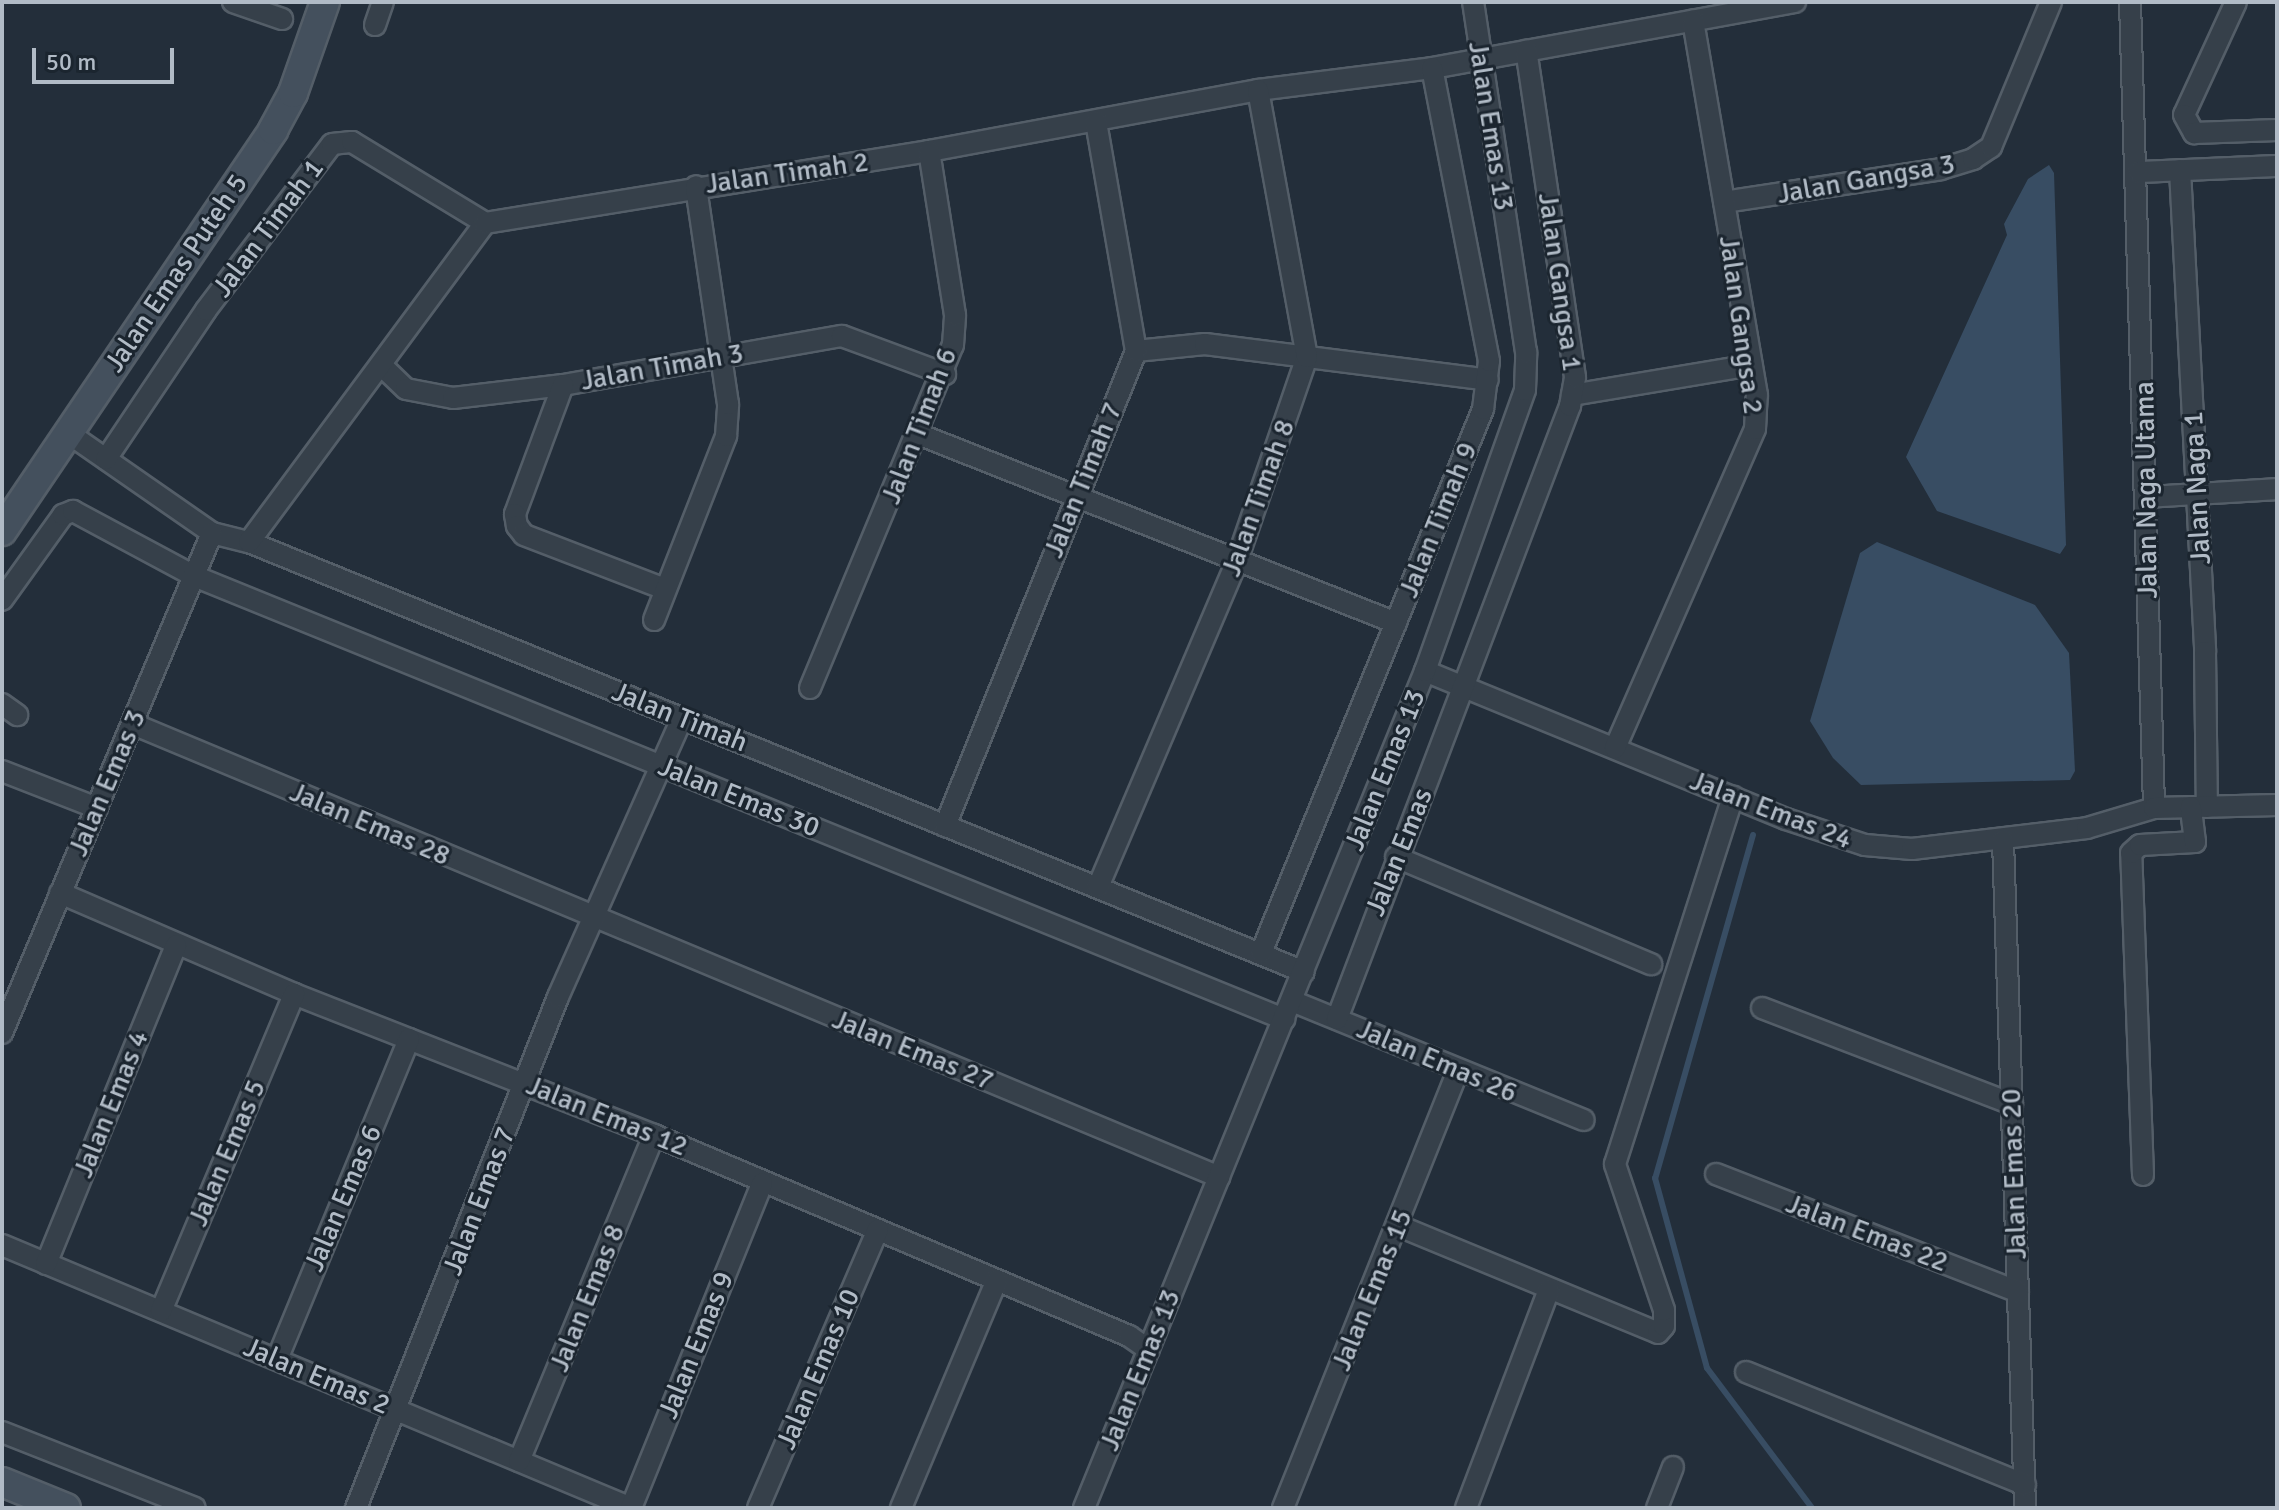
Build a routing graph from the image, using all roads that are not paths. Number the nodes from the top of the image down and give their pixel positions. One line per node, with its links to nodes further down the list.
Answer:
1 (233, 2): 9 (street)
2 (325, 2): 35 (street, Jalan Emas Puteh 5)
3 (383, 2): 11 (street)
4 (1473, 2): 13 (street, Jalan Emas 13)
5 (1795, 2): 10 (street, Jalan Timah 2)
6 (2051, 2): 23 (street, Jalan Gangsa 3)
7 (2130, 2): 21 (street, Jalan Naga Utama)
8 (2236, 2): 17 (street)
9 (282, 19)
10 (1693, 20): 12 (street, Jalan Timah 2); 23 (street, Jalan Gangsa 2)
11 (375, 25)
12 (1526, 51): 13 (street, Jalan Timah 2); 33 (street, Jalan Gangsa 1)
13 (1480, 59): 14 (street, Jalan Timah 2); 50 (street, Jalan Emas 13)
14 (1432, 68): 15 (street, Jalan Timah 2); 31 (street, Jalan Timah 9)
15 (1258, 90): 16 (street, Jalan Timah 2); 27 (street, Jalan Timah 8)
16 (1096, 121): 18 (street, Jalan Timah 2); 25 (street)
17 (2277, 130)
18 (929, 151): 22 (street, Jalan Timah 2); 30 (street, Jalan Timah 6)
19 (2277, 166): 20 (street)
20 (2180, 170): 21 (street); 38 (street, Jalan Naga 1)
21 (2139, 172): 40 (street, Jalan Naga Utama)
22 (696, 186): 24 (street, Jalan Timah 2); 26 (street)
23 (1724, 202): 28 (street, Jalan Gangsa 2)
24 (485, 223): 29 (street); 36 (street, Jalan Timah 1)
25 (1136, 351): 27 (street); 39 (street, Jalan Timah 7)
26 (721, 357): 30 (street, Jalan Timah 3); 32 (street, Jalan Timah 3); 46 (street)
27 (1307, 357): 31 (street); 44 (street, Jalan Timah 8)
28 (1752, 365): 33 (street); 55 (street, Jalan Gangsa 2)
29 (382, 366): 32 (street, Jalan Timah 3); 43 (street)
30 (945, 374): 34 (street, Jalan Timah 6)
31 (1488, 380): 49 (street, Jalan Timah 9)
32 (563, 385): 46 (street)
33 (1572, 395): 51 (street, Jalan Gangsa 1)
34 (918, 434): 39 (street); 52 (street, Jalan Timah 6)
35 (71, 435): 36 (street, Jalan Timah); 41 (street, Jalan Emas Puteh 5)
36 (106, 459): 42 (street, Jalan Timah)
37 (2277, 489): 38 (street)
38 (2197, 492): 40 (street); 60 (street, Jalan Naga 1)
39 (1078, 494): 44 (street); 63 (street, Jalan Timah 7)
40 (2147, 497): 62 (street, Jalan Naga Utama)
41 (2, 531)
42 (212, 533): 43 (street, Jalan Timah); 45 (street, Jalan Emas 3)
43 (249, 542): 53 (street, Jalan Timah)
44 (1236, 563): 49 (street); 66 (street, Jalan Timah 8)
45 (194, 576): 47 (street, Jalan Emas 30); 54 (street, Jalan Emas 3); 56 (street, Jalan Emas 30)
46 (665, 589): 48 (street)
47 (2, 600)
48 (654, 620)
49 (1396, 623): 70 (street, Jalan Timah 9)
50 (1425, 671): 51 (street, Jalan Emas 24); 72 (street, Jalan Emas 13)
51 (1463, 686): 55 (street, Jalan Emas 24); 65 (street, Jalan Emas)
52 (810, 688)
53 (682, 718): 56 (street, Jalan Emas 7); 63 (street, Jalan Timah)
54 (133, 724): 61 (street, Jalan Emas 3); 68 (street, Jalan Emas 28)
55 (1615, 748): 58 (street, Jalan Emas 24)
56 (664, 766): 68 (street, Jalan Emas 7); 75 (street, Jalan Emas 30)
57 (2, 771): 61 (street)
58 (1733, 797): 64 (street, Jalan Emas 24); 93 (street)
59 (2277, 805): 60 (street, Jalan Emas 24)
60 (2199, 807): 62 (street, Jalan Emas 24); 85 (street, Jalan Naga 1)
61 (97, 808): 67 (street, Jalan Emas 3)
62 (2154, 808): 64 (street, Jalan Emas 24)
63 (945, 826): 66 (street, Jalan Timah)
64 (2003, 840): 81 (street, Jalan Emas 20)
65 (1396, 857): 71 (street); 76 (street, Jalan Emas)
66 (1098, 887): 70 (street, Jalan Timah)
67 (60, 893): 69 (street, Jalan Emas 12); 77 (street, Jalan Emas 3)
68 (599, 921): 80 (street, Jalan Emas 7); 86 (street, Jalan Emas 27)
69 (176, 945): 73 (street, Jalan Emas 12); 91 (street, Jalan Emas 4)
70 (1261, 953): 72 (street, Jalan Timah)
71 (1651, 964)
72 (1304, 972): 75 (street, Jalan Emas 13)
73 (294, 994): 78 (street, Jalan Emas 12); 95 (street, Jalan Emas 5)
74 (1762, 1008): 81 (street)
75 (1288, 1010): 76 (street, Jalan Emas 26); 86 (street, Jalan Emas 13)
76 (1337, 1019): 79 (street, Jalan Emas 26)
77 (2, 1033)
78 (409, 1039): 80 (street, Jalan Emas 12); 97 (street, Jalan Emas 6)
79 (1458, 1071): 82 (street, Jalan Emas 26); 88 (street, Jalan Emas 15)
80 (525, 1082): 83 (street, Jalan Emas 12); 99 (street, Jalan Emas 7)
81 (2012, 1104): 94 (street, Jalan Emas 20)
82 (1584, 1120)
83 (654, 1135): 87 (street, Jalan Emas 12); 101 (street, Jalan Emas 8)
84 (1716, 1174): 94 (street, Jalan Emas 22)
85 (2143, 1175)
86 (1219, 1177): 96 (street, Jalan Emas 13)
87 (762, 1183): 89 (street, Jalan Emas 12); 109 (street, Jalan Emas 9)
88 (1399, 1226): 93 (street); 113 (street, Jalan Emas 15)
89 (878, 1230): 92 (street, Jalan Emas 12); 110 (street, Jalan Emas 10)
90 (2, 1245): 91 (street, Jalan Emas 2)
91 (46, 1264): 95 (street, Jalan Emas 2)
92 (997, 1280): 96 (street, Jalan Emas 12); 111 (street)
93 (1549, 1289): 114 (street)
94 (2018, 1292): 104 (street, Jalan Emas 20)
95 (161, 1311): 97 (street, Jalan Emas 2)
96 (1149, 1350): 105 (street, Jalan Emas 13)
97 (278, 1357): 99 (street, Jalan Emas 2)
98 (1746, 1372): 104 (street)
99 (397, 1410): 101 (street, Jalan Emas 2); 108 (street, Jalan Emas 7)
100 (2, 1432): 107 (street)
101 (519, 1461): 109 (street, Jalan Emas 2)
102 (1673, 1467): 115 (street)
103 (2, 1482): 106 (street)
104 (2025, 1485): 116 (street, Jalan Emas 20)
105 (1085, 1504): 112 (street)
106 (66, 1508)
107 (195, 1508)
108 (356, 1508)
109 (631, 1508)
110 (758, 1508)
111 (901, 1508)
112 (1107, 1508)
113 (1283, 1508)
114 (1466, 1508)
115 (1657, 1508)
116 (2025, 1508)

